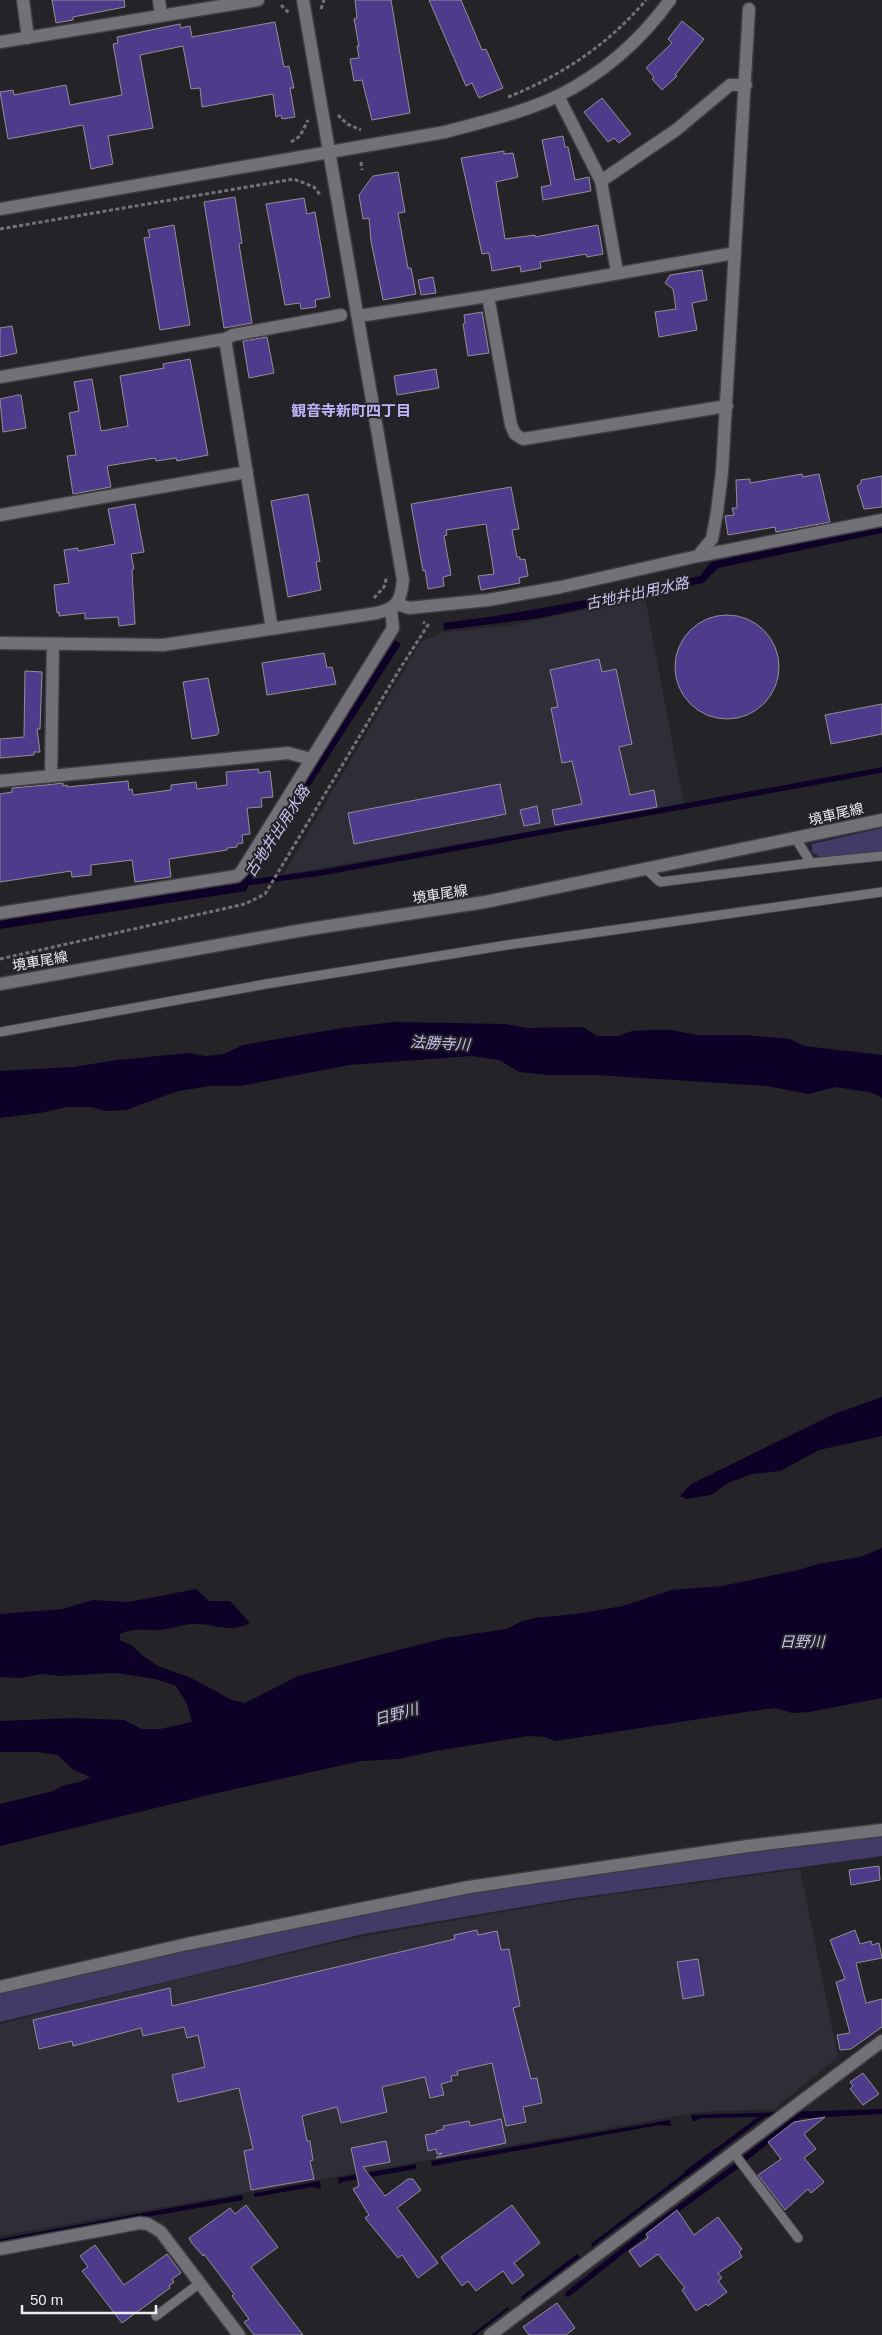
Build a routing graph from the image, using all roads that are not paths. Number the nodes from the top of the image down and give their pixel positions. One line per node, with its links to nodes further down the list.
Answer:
1 (23, 0): 8 (street)
2 (159, 0): 7 (street)
3 (258, 0): 7 (street)
4 (303, 0): 12 (street)
5 (670, 0): 11 (street)
6 (749, 9): 10 (street)
7 (161, 15): 8 (street)
8 (28, 38): 9 (street)
9 (0, 42)
10 (746, 85): 13 (street); 15 (street)
11 (558, 96): 12 (street); 13 (street)
12 (330, 152): 14 (street); 19 (street)
13 (601, 181): 16 (street)
14 (0, 209)
15 (735, 253): 16 (street); 22 (street)
16 (617, 272): 17 (street)
17 (488, 296): 19 (street); 22 (street)
18 (341, 315): 20 (street)
19 (359, 316): 27 (street)
20 (225, 339): 21 (street); 23 (street)
21 (0, 377)
22 (726, 406): 26 (street)
23 (247, 472): 24 (street); 28 (street)
24 (0, 515)
25 (882, 520): 26 (street)
26 (698, 556): 27 (street)
27 (394, 607): 28 (street); 31 (street)
28 (272, 629): 30 (street)
29 (0, 644): 30 (street)
30 (53, 645): 32 (street)
31 (311, 759): 32 (street); 40 (street)
32 (51, 776): 33 (street)
33 (0, 781)
34 (882, 820): 35 (street, 境車尾線)
35 (796, 839): 37 (lane); 38 (street, 境車尾線)
36 (882, 856): 37 (lane)
37 (811, 863): 38 (lane)
38 (646, 869): 41 (street, 境車尾線)
39 (882, 892): 42 (lane)
40 (0, 913)
41 (0, 984)
42 (0, 1032)
43 (882, 1830): 44 (street)
44 (0, 1987)
45 (882, 2041): 46 (street)
46 (733, 2152): 47 (lane); 52 (street)
47 (798, 2238)
48 (0, 2249): 49 (street)
49 (200, 2283): 50 (lane); 51 (street)
50 (156, 2316)
51 (239, 2335)
52 (490, 2335)

